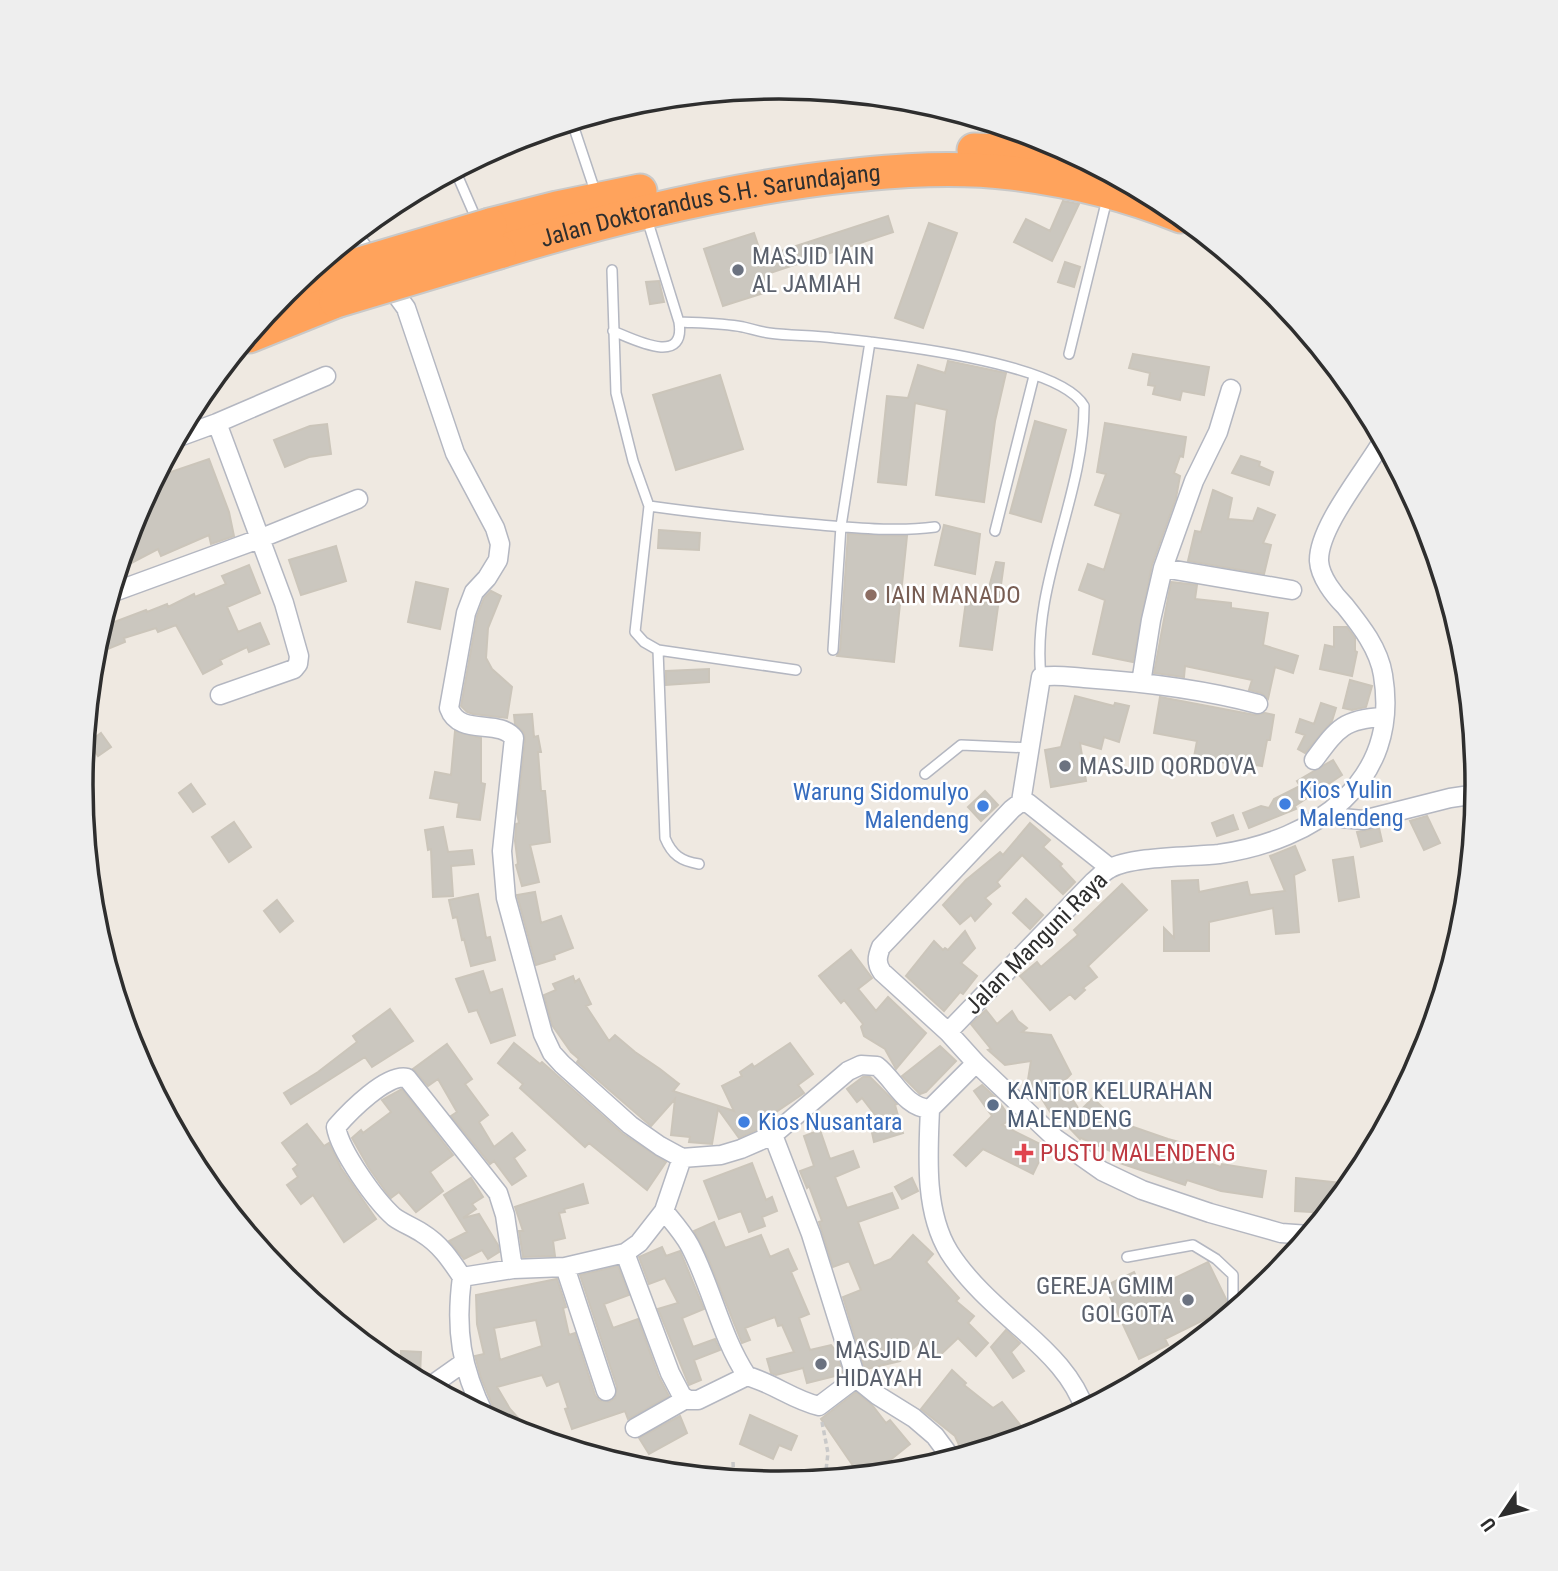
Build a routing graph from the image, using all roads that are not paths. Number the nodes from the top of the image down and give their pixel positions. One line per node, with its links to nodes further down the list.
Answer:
1 (575, 131): 6 (lane)
2 (1044, 152): 6 (highway, Jalan Doktorandus S.H. Sarundajang)
3 (459, 178): 8 (lane)
4 (1108, 192): 5 (highway, Jalan Doktorandus S.H. Sarundajang); 7 (highway, Jalan Doktorandus S.H. Sarundajang); 17 (lane)
5 (1135, 199)
6 (597, 200): 8 (highway, Jalan Doktorandus S.H. Sarundajang)
7 (645, 211): 8 (highway, Jalan Doktorandus S.H. Sarundajang); 14 (lane)
8 (490, 235): 11 (highway, Jalan Doktorandus S.H. Sarundajang, bridge)
9 (359, 243): 53 (street)
10 (612, 270): 15 (lane)
11 (331, 287): 12 (highway, Jalan Doktorandus S.H. Sarundajang); 13 (highway, Jalan Doktorandus S.H. Sarundajang)
12 (306, 289)
13 (274, 321)
14 (679, 322): 15 (lane); 16 (lane)
15 (613, 331): 25 (lane)
16 (870, 342): 19 (lane); 26 (lane)
17 (1069, 354)
18 (326, 376): 21 (street)
19 (1034, 376): 28 (lane); 36 (lane)
20 (1231, 389): 30 (street)
21 (217, 423): 22 (street); 29 (street)
22 (191, 433)
23 (1377, 449): 40 (street, Jalan Manguni Raya)
24 (358, 499): 29 (street)
25 (649, 506): 26 (lane); 33 (lane)
26 (841, 526): 27 (lane); 34 (lane)
27 (935, 527)
28 (995, 531)
29 (259, 539): 31 (street); 38 (street)
30 (1163, 568): 32 (street); 37 (street)
31 (122, 589)
32 (1293, 590)
33 (658, 650): 35 (lane); 47 (lane)
34 (833, 650)
35 (796, 670)
36 (1041, 677): 37 (street); 41 (street)
37 (1141, 683): 39 (street)
38 (220, 695)
39 (1258, 704)
40 (1383, 717): 42 (street); 46 (street, Jalan Manguni Raya)
41 (1030, 752): 43 (lane); 44 (street)
42 (1314, 760)
43 (925, 774)
44 (1022, 793): 48 (street); 49 (street)
45 (1465, 796): 46 (street)
46 (1332, 811): 48 (street, Jalan Manguni Raya)
47 (699, 864)
48 (1110, 868): 49 (street, Jalan Manguni Raya)
49 (948, 1032): 50 (street, Jalan Manguni Raya)
50 (976, 1063): 51 (street); 55 (street, Jalan Manguni Raya)
51 (930, 1109): 52 (street); 68 (street)
52 (773, 1135): 53 (street); 64 (street)
53 (682, 1158): 54 (street)
54 (664, 1211): 56 (street); 63 (street)
55 (1297, 1235)
56 (625, 1253): 58 (street); 67 (street)
57 (1127, 1257): 61 (lane)
58 (565, 1267): 59 (street); 66 (street)
59 (513, 1269): 60 (street); 60 (street)
60 (462, 1277): 62 (street)
61 (1233, 1299)
62 (463, 1363): 65 (street); 69 (street)
63 (747, 1376): 64 (street); 67 (street)
64 (856, 1378): 71 (street)
65 (438, 1381)
66 (606, 1391)
67 (686, 1399): 70 (street)
68 (1082, 1402)
69 (480, 1403)
70 (635, 1428)
71 (946, 1451)

